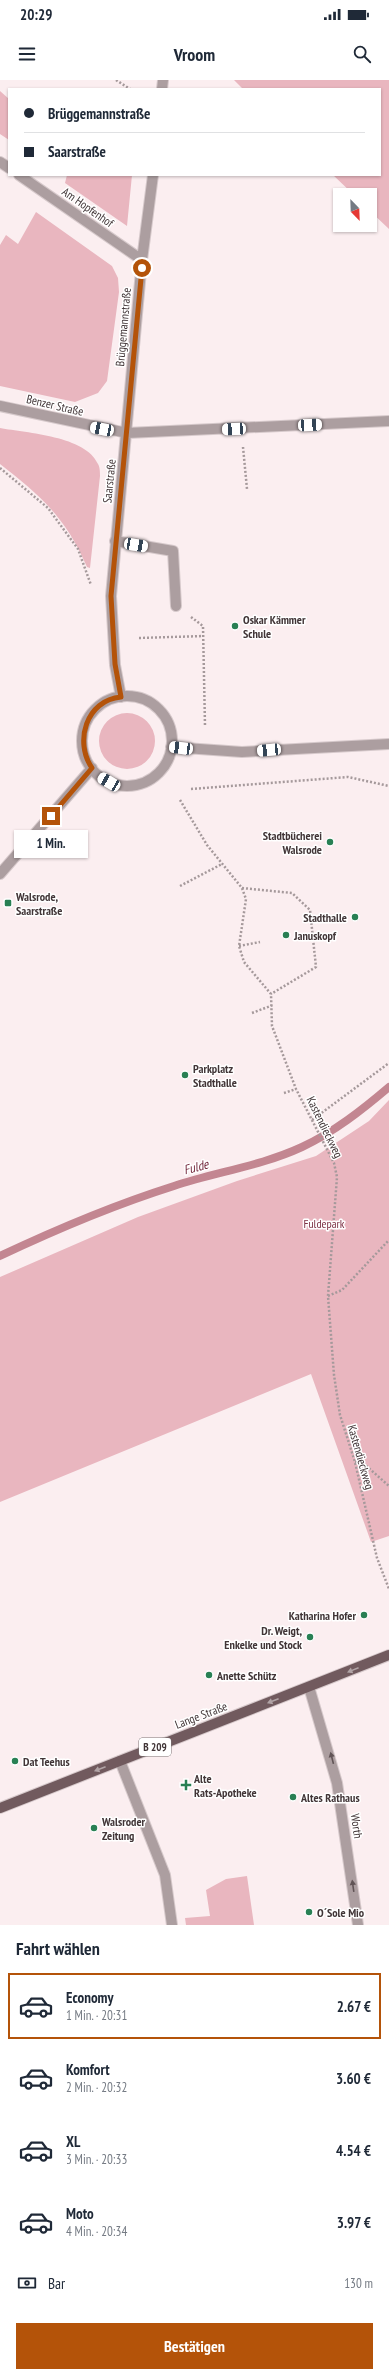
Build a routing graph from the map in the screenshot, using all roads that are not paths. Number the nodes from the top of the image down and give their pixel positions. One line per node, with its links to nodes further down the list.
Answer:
1 (20, 176): 3 (street, Am Hopfenhof)
2 (153, 176): 3 (street, Brüggemannstraße)
3 (142, 260): 6 (street, Brüggemannstraße)
4 (0, 406): 6 (street, Benzer Straße)
5 (389, 421): 6 (street)
6 (127, 433): 7 (street, Saarstraße)
7 (115, 541): 8 (street); 9 (street, Saarstraße)
8 (176, 606)
9 (121, 697): 11 (street); 12 (street)
10 (389, 744): 11 (street)
11 (171, 747): 12 (street)
12 (92, 768): 13 (street)
13 (0, 874)
14 (389, 1655): 15 (main road, Lange Straße / B 209, one-way to 15)
15 (309, 1687): 16 (main road, Lange Straße / B 209, one-way to 16); 19 (street, Worth, one-way to 15)
16 (120, 1761): 17 (main road, Lange Straße / B 209, one-way to 17); 18 (street)
17 (0, 1808)
18 (172, 1925)
19 (358, 1925)

